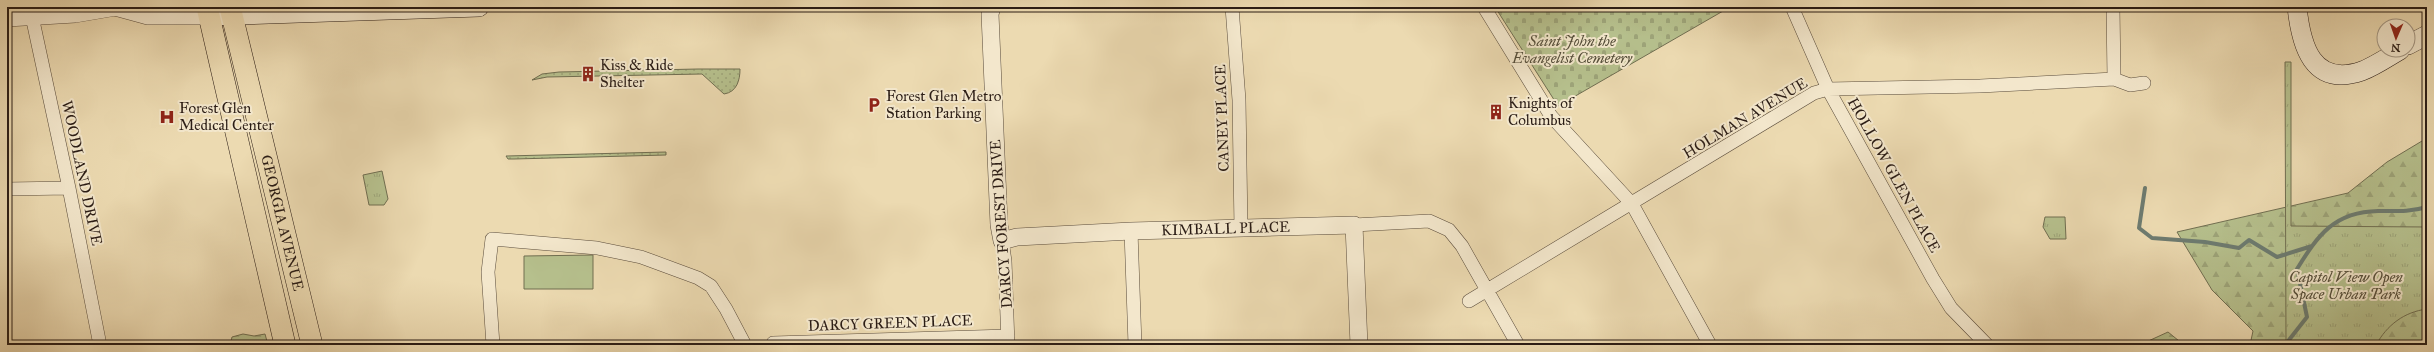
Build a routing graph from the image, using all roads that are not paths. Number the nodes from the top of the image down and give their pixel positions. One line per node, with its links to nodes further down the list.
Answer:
1 (115, 7): 9 (street); 11 (street)
2 (479, 7): 10 (main road)
3 (992, 7): 25 (street, DARCY FOREST DRIVE)
4 (1232, 7): 23 (street, CANEY PLACE)
5 (1484, 7): 21 (street)
6 (1792, 7): 18 (street, HOLLOW GLEN PLACE)
7 (2113, 7): 16 (street)
8 (2297, 7): 15 (main road)
9 (208, 11): 10 (main road); 32 (main road, GEORGIA AVENUE)
10 (231, 11): 33 (main road, GEORGIA AVENUE)
11 (31, 12): 12 (street); 19 (street, WOODLAND DRIVE)
12 (7, 18)
13 (2427, 35): 14 (main road)
14 (2416, 41)
15 (2385, 58)
16 (2114, 79): 17 (street, HOLMAN AVENUE); 18 (street, HOLMAN AVENUE)
17 (2144, 83)
18 (1828, 89): 21 (street, HOLMAN AVENUE); 40 (street, HOLLOW GLEN PLACE)
19 (69, 188): 20 (street); 31 (street, WOODLAND DRIVE)
20 (7, 189)
21 (1632, 204): 26 (street, HOLMAN AVENUE); 39 (street)
22 (1354, 225): 23 (street, KIMBALL PLACE); 26 (street, KIMBALL PLACE); 37 (street)
23 (1241, 229): 24 (street, KIMBALL PLACE)
24 (1131, 231): 25 (street, KIMBALL PLACE); 36 (street)
25 (1002, 241): 28 (street, DARCY FOREST DRIVE)
26 (1488, 290): 27 (street, HOLMAN AVENUE); 38 (street)
27 (1469, 301)
28 (1008, 340): 30 (street, DARCY GREEN PLACE)
29 (772, 343): 30 (street, DARCY GREEN PLACE)
30 (857, 343)
31 (100, 345)
32 (285, 345)
33 (312, 345)
34 (493, 345): 35 (street)
35 (745, 345)
36 (1135, 345)
37 (1359, 345)
38 (1518, 345)
39 (1710, 345)
40 (1987, 345)

